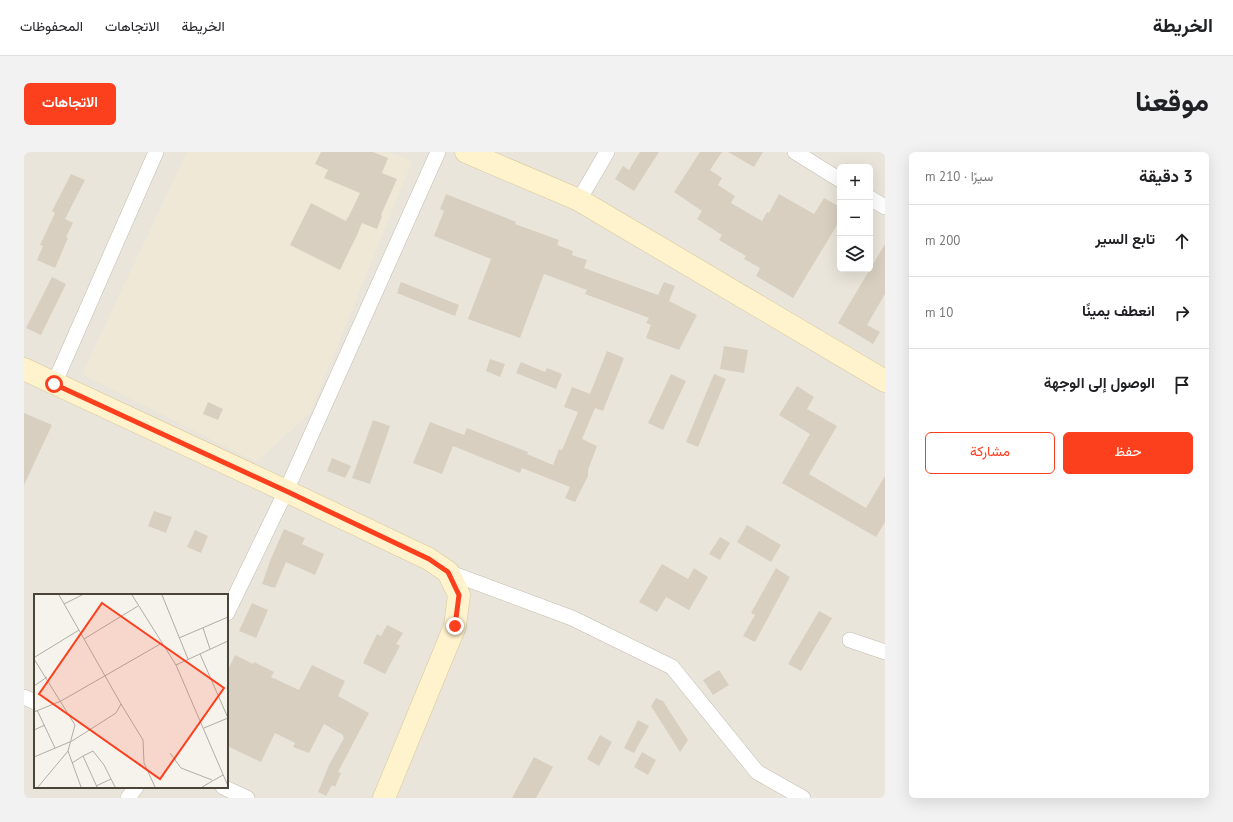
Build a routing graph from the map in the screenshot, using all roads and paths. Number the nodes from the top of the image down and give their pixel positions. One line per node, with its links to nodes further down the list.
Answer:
1 (156, 152): 12 (street)
2 (438, 152): 13 (street)
3 (466, 152): 7 (street)
4 (607, 152): 7 (street)
5 (795, 152): 6 (street)
6 (837, 178)
7 (579, 200): 11 (street)
8 (873, 200): 9 (street)
9 (885, 207)
10 (24, 369): 12 (street)
11 (885, 381)
12 (54, 384): 13 (street)
13 (286, 491): 14 (street); 15 (street)
14 (448, 572): 24 (street); 25 (street)
15 (228, 611)
16 (850, 640): 17 (street)
17 (885, 652)
18 (24, 697): 19 (street)
19 (34, 702)
20 (135, 788): 22 (street)
21 (225, 788): 23 (street)
22 (128, 798)
23 (247, 798)
24 (384, 798)
25 (803, 798)

